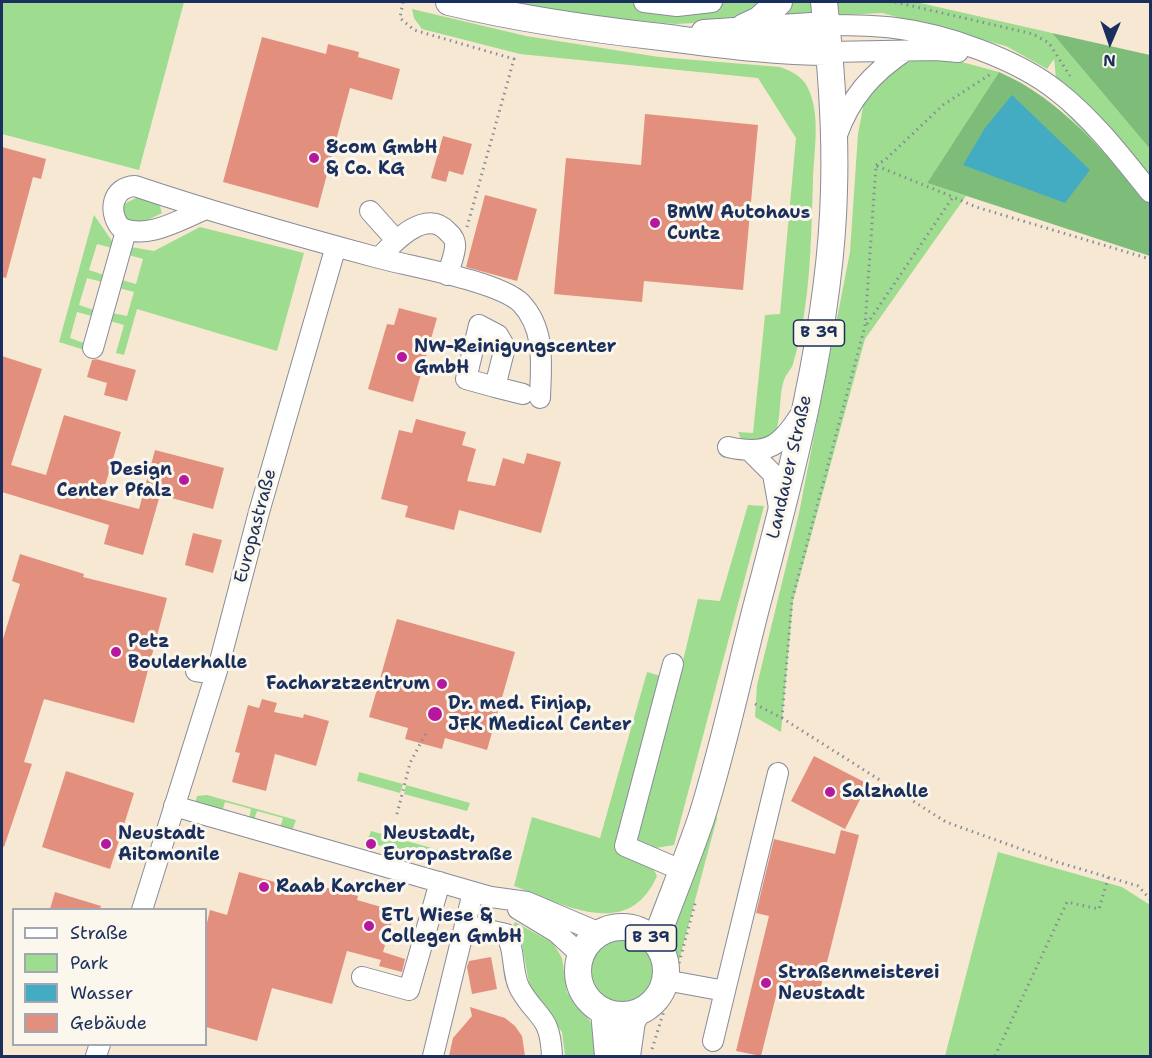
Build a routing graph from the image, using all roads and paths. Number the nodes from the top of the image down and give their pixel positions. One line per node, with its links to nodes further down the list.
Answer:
1 (403, 2): 22 (path)
2 (449, 2): 9 (main road)
3 (644, 2): 4 (street)
4 (712, 2)
5 (779, 2): 8 (main road)
6 (825, 13): 8 (main road); 11 (main road, B 39); 12 (street)
7 (1010, 29): 12 (path)
8 (738, 30): 9 (main road)
9 (663, 38): 11 (main road)
10 (904, 51): 11 (street); 12 (street); 13 (street)
11 (829, 52): 13 (main road, Landauer Straße / B 39)
12 (997, 58): 14 (path); 15 (street)
13 (834, 143): 29 (main road, Landauer Straße / B 39)
14 (876, 165): 16 (path); 26 (path)
15 (1150, 192)
16 (953, 197): 24 (path); 26 (path)
17 (206, 209): 19 (street); 19 (street); 21 (street)
18 (370, 211): 20 (street)
19 (126, 231): 27 (street)
20 (396, 240): 22 (street); 23 (street)
21 (336, 246): 23 (street); 38 (street, Europastraße)
22 (455, 246): 25 (street)
23 (379, 258): 25 (street)
24 (1150, 259)
25 (447, 275): 28 (street)
26 (865, 326): 35 (path)
27 (93, 348)
28 (495, 387)
29 (803, 410): 31 (street); 32 (main road, Landauer Straße / B 39)
30 (728, 447): 31 (street)
31 (751, 452): 32 (street)
32 (780, 520): 34 (main road, Landauer Straße / B 39)
33 (673, 664): 40 (street)
34 (733, 695): 35 (path); 40 (main road, Landauer Straße / B 39)
35 (782, 718): 41 (path)
36 (426, 733): 39 (path)
37 (778, 773): 52 (street)
38 (174, 806): 42 (street); 45 (street, Europastraße)
39 (397, 814)
40 (681, 870): 48 (main road, Landauer Straße / B 39)
41 (1109, 875): 44 (path); 59 (path)
42 (440, 882): 43 (street); 50 (street)
43 (482, 894): 46 (street); 47 (street); 49 (street)
44 (1150, 899)
45 (142, 908)
46 (465, 924): 57 (street); 58 (street)
47 (600, 933): 48 (main road, B 39); 49 (main road, B 39)
48 (645, 935): 51 (main road, B 39)
49 (573, 956): 53 (main road); 53 (path)
50 (362, 977)
51 (665, 980): 52 (street); 54 (main road)
52 (725, 991): 55 (street)
53 (595, 1012): 54 (main road); 56 (main road)
54 (637, 1012): 56 (main road)
55 (713, 1041)
56 (629, 1050)
57 (433, 1056)
58 (552, 1056)
59 (995, 1056)

